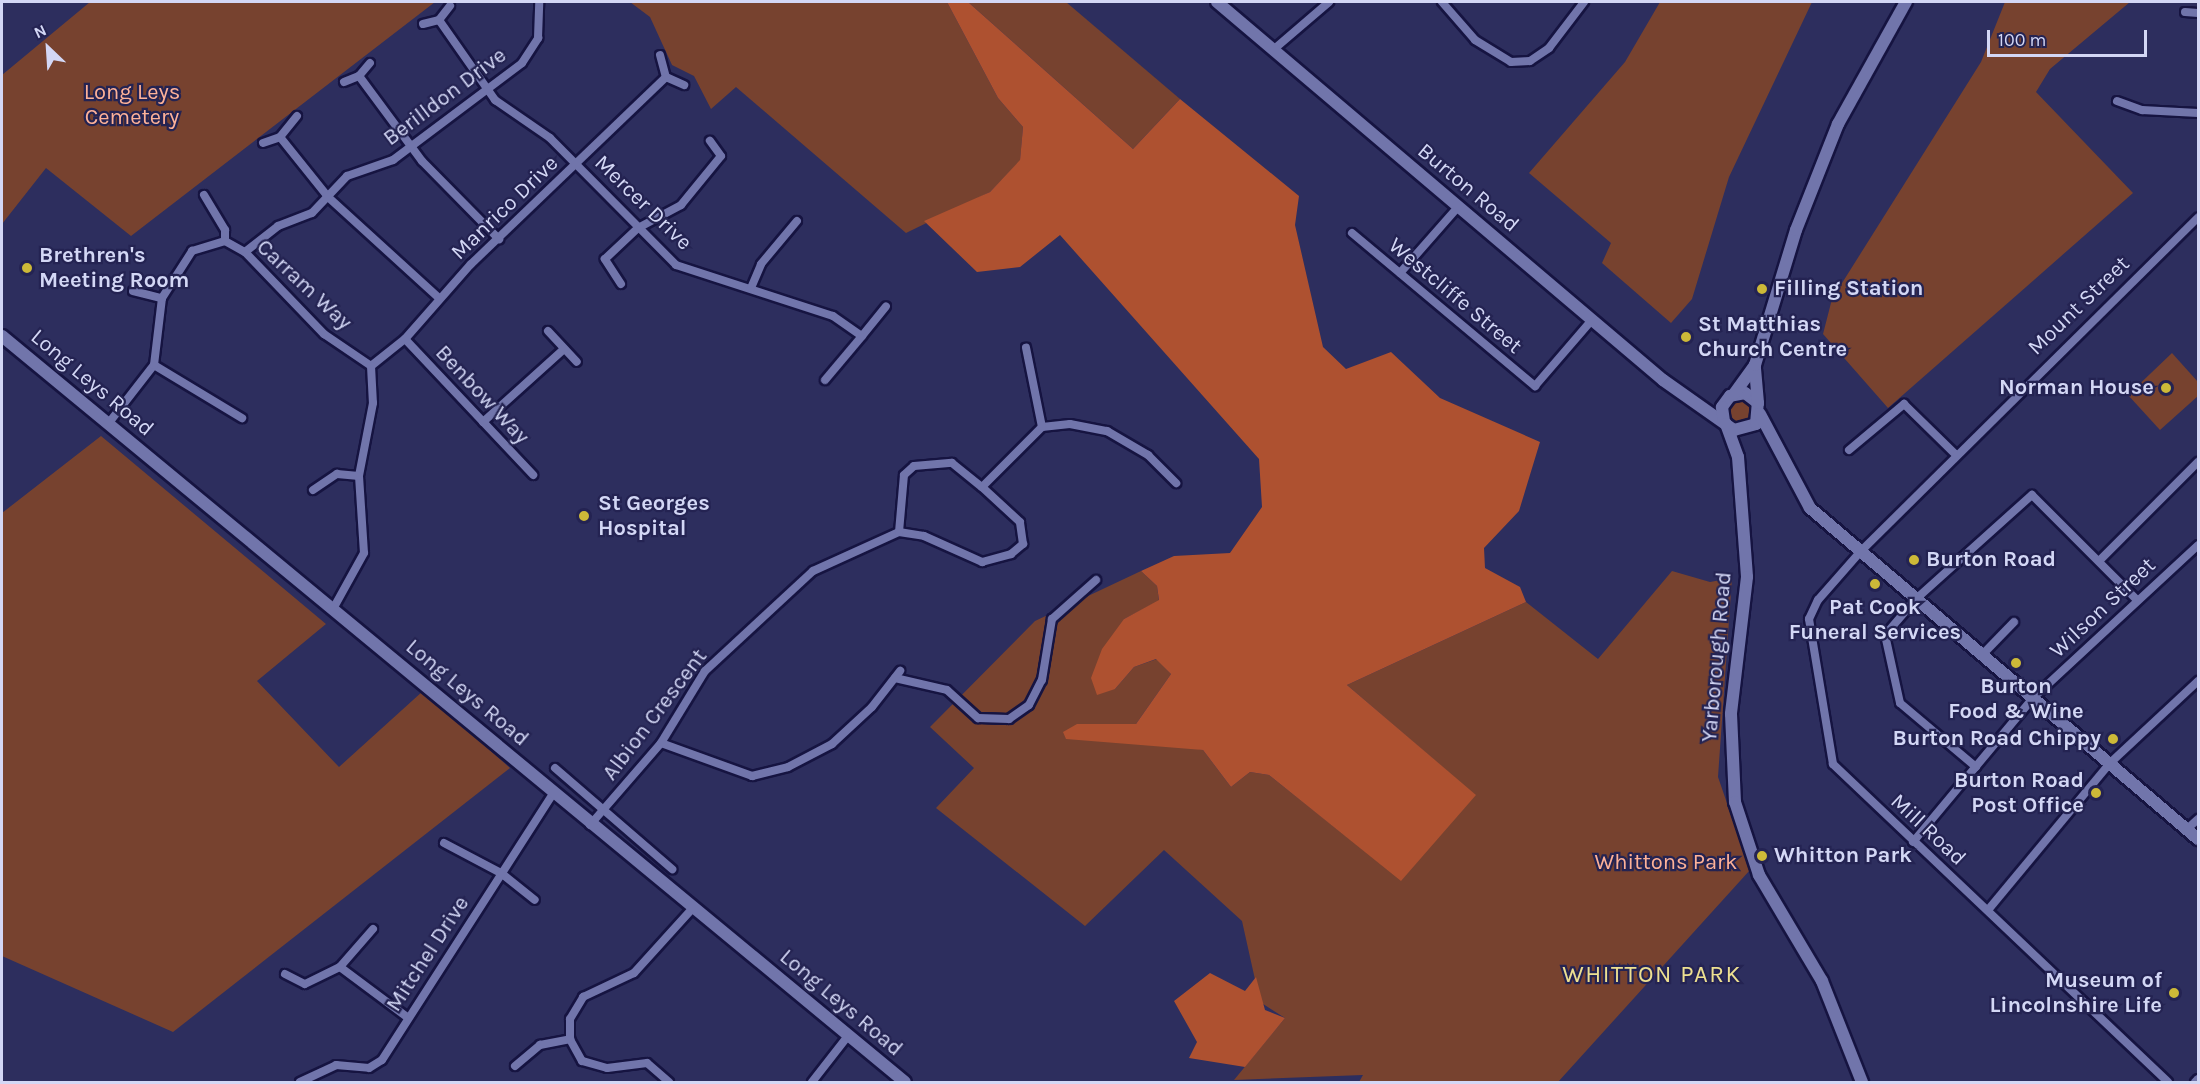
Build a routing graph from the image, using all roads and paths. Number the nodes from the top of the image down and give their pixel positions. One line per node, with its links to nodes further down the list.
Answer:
1 (539, 2): 19 (street, Berilldon Drive)
2 (1217, 2): 12 (main road, Burton Road)
3 (1329, 2): 12 (street)
4 (1442, 2): 5 (street)
5 (1584, 2)
6 (1906, 2): 54 (main road)
7 (450, 6): 10 (street)
8 (2185, 12): 9 (street)
9 (2199, 13)
10 (439, 20): 11 (street); 19 (street, Mercer Drive)
11 (423, 24)
12 (1273, 50): 30 (main road, Burton Road)
13 (660, 55): 16 (street)
14 (370, 63): 15 (street)
15 (359, 76): 17 (street); 26 (street)
16 (666, 77): 18 (street); 27 (street, Manrico Drive)
17 (344, 82)
18 (684, 85)
19 (486, 89): 26 (street, Berilldon Drive); 27 (street, Mercer Drive)
20 (2117, 101): 21 (street)
21 (2199, 114)
22 (297, 116): 23 (street)
23 (280, 137): 25 (street); 29 (street)
24 (710, 141): 33 (street)
25 (263, 143)
26 (410, 146): 29 (street, Berilldon Drive); 35 (street)
27 (577, 165): 33 (street, Mercer Drive); 35 (street, Manrico Drive)
28 (204, 195): 36 (street)
29 (328, 197): 37 (street, Berilldon Drive); 43 (street)
30 (1458, 207): 38 (street); 45 (main road, Burton Road)
31 (2199, 217): 68 (street, Mount Street)
32 (797, 222): 40 (street)
33 (638, 228): 39 (street); 40 (street, Mercer Drive)
34 (1352, 233): 38 (street, Westcliffe Street)
35 (499, 240): 43 (street, Manrico Drive)
36 (225, 241): 37 (street, Carram Way); 42 (street, Carram Way)
37 (245, 252): 55 (street, Carram Way)
38 (1400, 273): 45 (street, Westcliffe Street)
39 (621, 284)
40 (751, 288): 48 (street, Mercer Drive)
41 (133, 291): 42 (street)
42 (162, 298): 53 (street, Carram Way)
43 (439, 298): 49 (street, Manrico Drive)
44 (886, 306): 48 (street)
45 (1592, 321): 58 (main road, Burton Road)
46 (548, 331): 51 (street)
47 (2, 336): 63 (main road, Long Leys Road)
48 (862, 336): 56 (street)
49 (405, 339): 55 (street, Manrico Drive); 61 (street, Benbow Way)
50 (1026, 348): 64 (street)
51 (564, 349): 52 (street); 61 (street)
52 (577, 362)
53 (154, 365): 60 (street); 63 (street)
54 (1755, 365): 57 (main road); 59 (main road)
55 (371, 366): 71 (street)
56 (825, 380)
57 (1732, 395): 58 (main road); 59 (main road); 62 (main road)
58 (1697, 400): 62 (main road, Burton Road)
59 (1759, 408): 65 (main road); 66 (main road)
60 (242, 418)
61 (483, 422): 72 (street, Benbow Way)
62 (1725, 422): 65 (main road); 69 (main road)
63 (108, 424): 83 (main road, Long Leys Road)
64 (1042, 427): 73 (street); 74 (street)
65 (1750, 428): 66 (main road); 69 (main road)
66 (1777, 444): 78 (main road)
67 (1849, 450): 68 (street)
68 (1954, 454): 78 (street, Mount Street)
69 (1738, 457): 117 (main road, Yarborough Road)
70 (2199, 462): 79 (street)
71 (359, 476): 75 (street); 83 (street)
72 (533, 476)
73 (1176, 483)
74 (982, 487): 76 (street); 76 (street)
75 (313, 490)
76 (899, 532): 88 (street, Albion Crescent)
77 (2199, 545): 82 (street, Wilson Street)
78 (1861, 551): 81 (main road); 98 (street, Mill Road)
79 (2099, 561): 81 (street); 82 (street)
80 (1096, 580): 88 (street)
81 (1916, 599): 85 (main road); 90 (street)
82 (2137, 600): 87 (street, Wilson Street)
83 (333, 609): 92 (main road, Long Leys Road)
84 (2014, 622): 85 (street)
85 (1982, 655): 87 (main road)
86 (2199, 681): 89 (street)
87 (2033, 698): 89 (main road); 90 (street, Wilson Street)
88 (661, 743): 93 (street, Albion Crescent)
89 (2109, 764): 96 (main road); 104 (street)
90 (1976, 766): 98 (street, Wilson Street)
91 (555, 768): 93 (street)
92 (554, 794): 95 (main road, Long Leys Road); 101 (street, Mitchel Drive)
93 (603, 811): 95 (street, Albion Crescent); 100 (street)
94 (2199, 819): 96 (street)
95 (590, 825): 103 (main road, Long Leys Road)
96 (2187, 829): 97 (main road)
97 (2199, 839)
98 (1913, 842): 104 (street, Mill Road)
99 (444, 843): 101 (street)
100 (672, 869)
101 (501, 873): 102 (street); 108 (street, Mitchel Drive)
102 (535, 900)
103 (693, 908): 109 (main road, Long Leys Road); 110 (street)
104 (1988, 910): 118 (street, Mill Road)
105 (373, 929): 106 (street)
106 (340, 967): 107 (street); 108 (street)
107 (285, 974)
108 (407, 1017): 113 (street, Mitchel Drive)
109 (848, 1036): 115 (street); 116 (main road, Long Leys Road)
110 (570, 1039): 111 (street); 114 (street)
111 (515, 1066)
112 (2199, 1079): 119 (street)
113 (300, 1083)
114 (669, 1083)
115 (812, 1083)
116 (905, 1083)
117 (1862, 1083)
118 (2168, 1083)
119 (2195, 1083)

